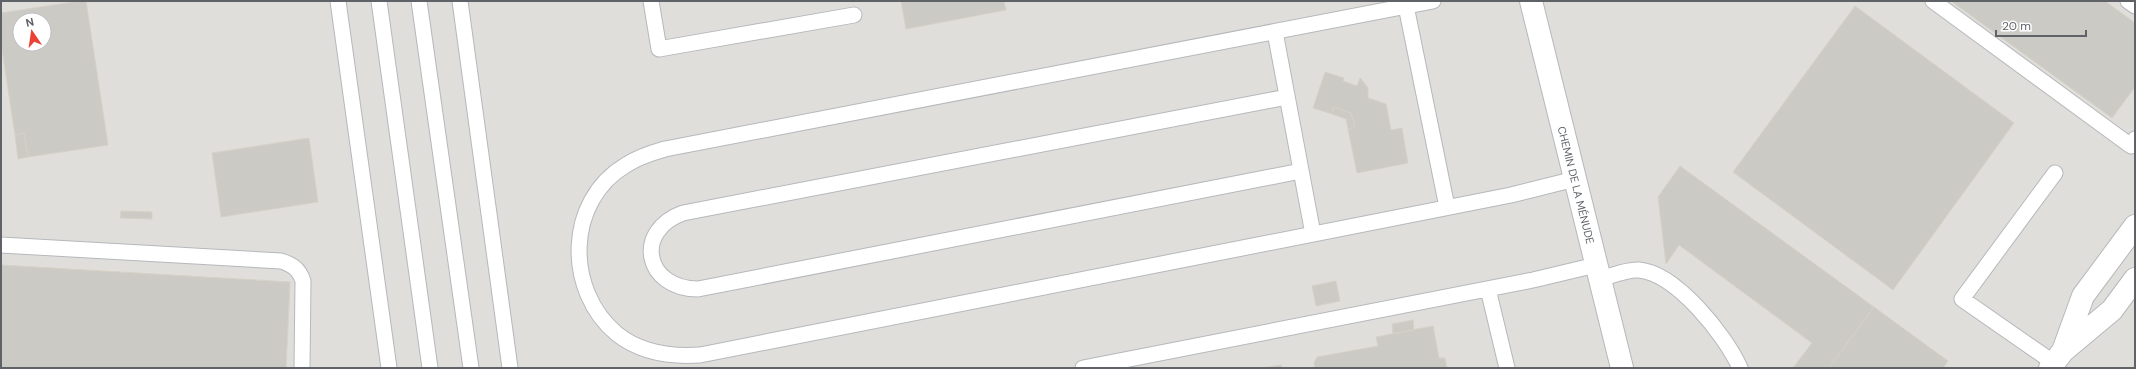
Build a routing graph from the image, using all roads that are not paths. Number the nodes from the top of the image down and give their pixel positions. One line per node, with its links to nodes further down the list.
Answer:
1 (338, 1): 28 (lane)
2 (379, 1): 29 (lane)
3 (419, 1): 30 (lane)
4 (460, 1): 31 (lane)
5 (651, 1): 12 (lane)
6 (1434, 1): 10 (lane)
7 (1531, 1): 18 (street, CHEMIN DE LA MÉNUDE)
8 (1933, 1): 15 (lane)
9 (2128, 1): 11 (lane)
10 (1406, 6): 13 (lane); 19 (lane)
11 (2135, 6)
12 (854, 15)
13 (1275, 32): 14 (lane); 21 (lane)
14 (1287, 97): 16 (lane); 16 (lane)
15 (2134, 145)
16 (1301, 171): 21 (lane)
17 (2055, 173): 26 (lane)
18 (1575, 179): 19 (lane); 23 (street, CHEMIN DE LA MÉNUDE)
19 (1447, 207): 21 (lane)
20 (2135, 226): 26 (street)
21 (1313, 234)
22 (1, 245): 27 (lane)
23 (1598, 272): 25 (lane); 34 (street, CHEMIN DE LA MÉNUDE); 35 (lane)
24 (2135, 278): 26 (street)
25 (1488, 289): 32 (lane); 33 (lane)
26 (2055, 363)
27 (302, 368)
28 (389, 368)
29 (430, 368)
30 (471, 368)
31 (510, 368)
32 (1083, 368)
33 (1507, 368)
34 (1622, 368)
35 (1740, 368)

